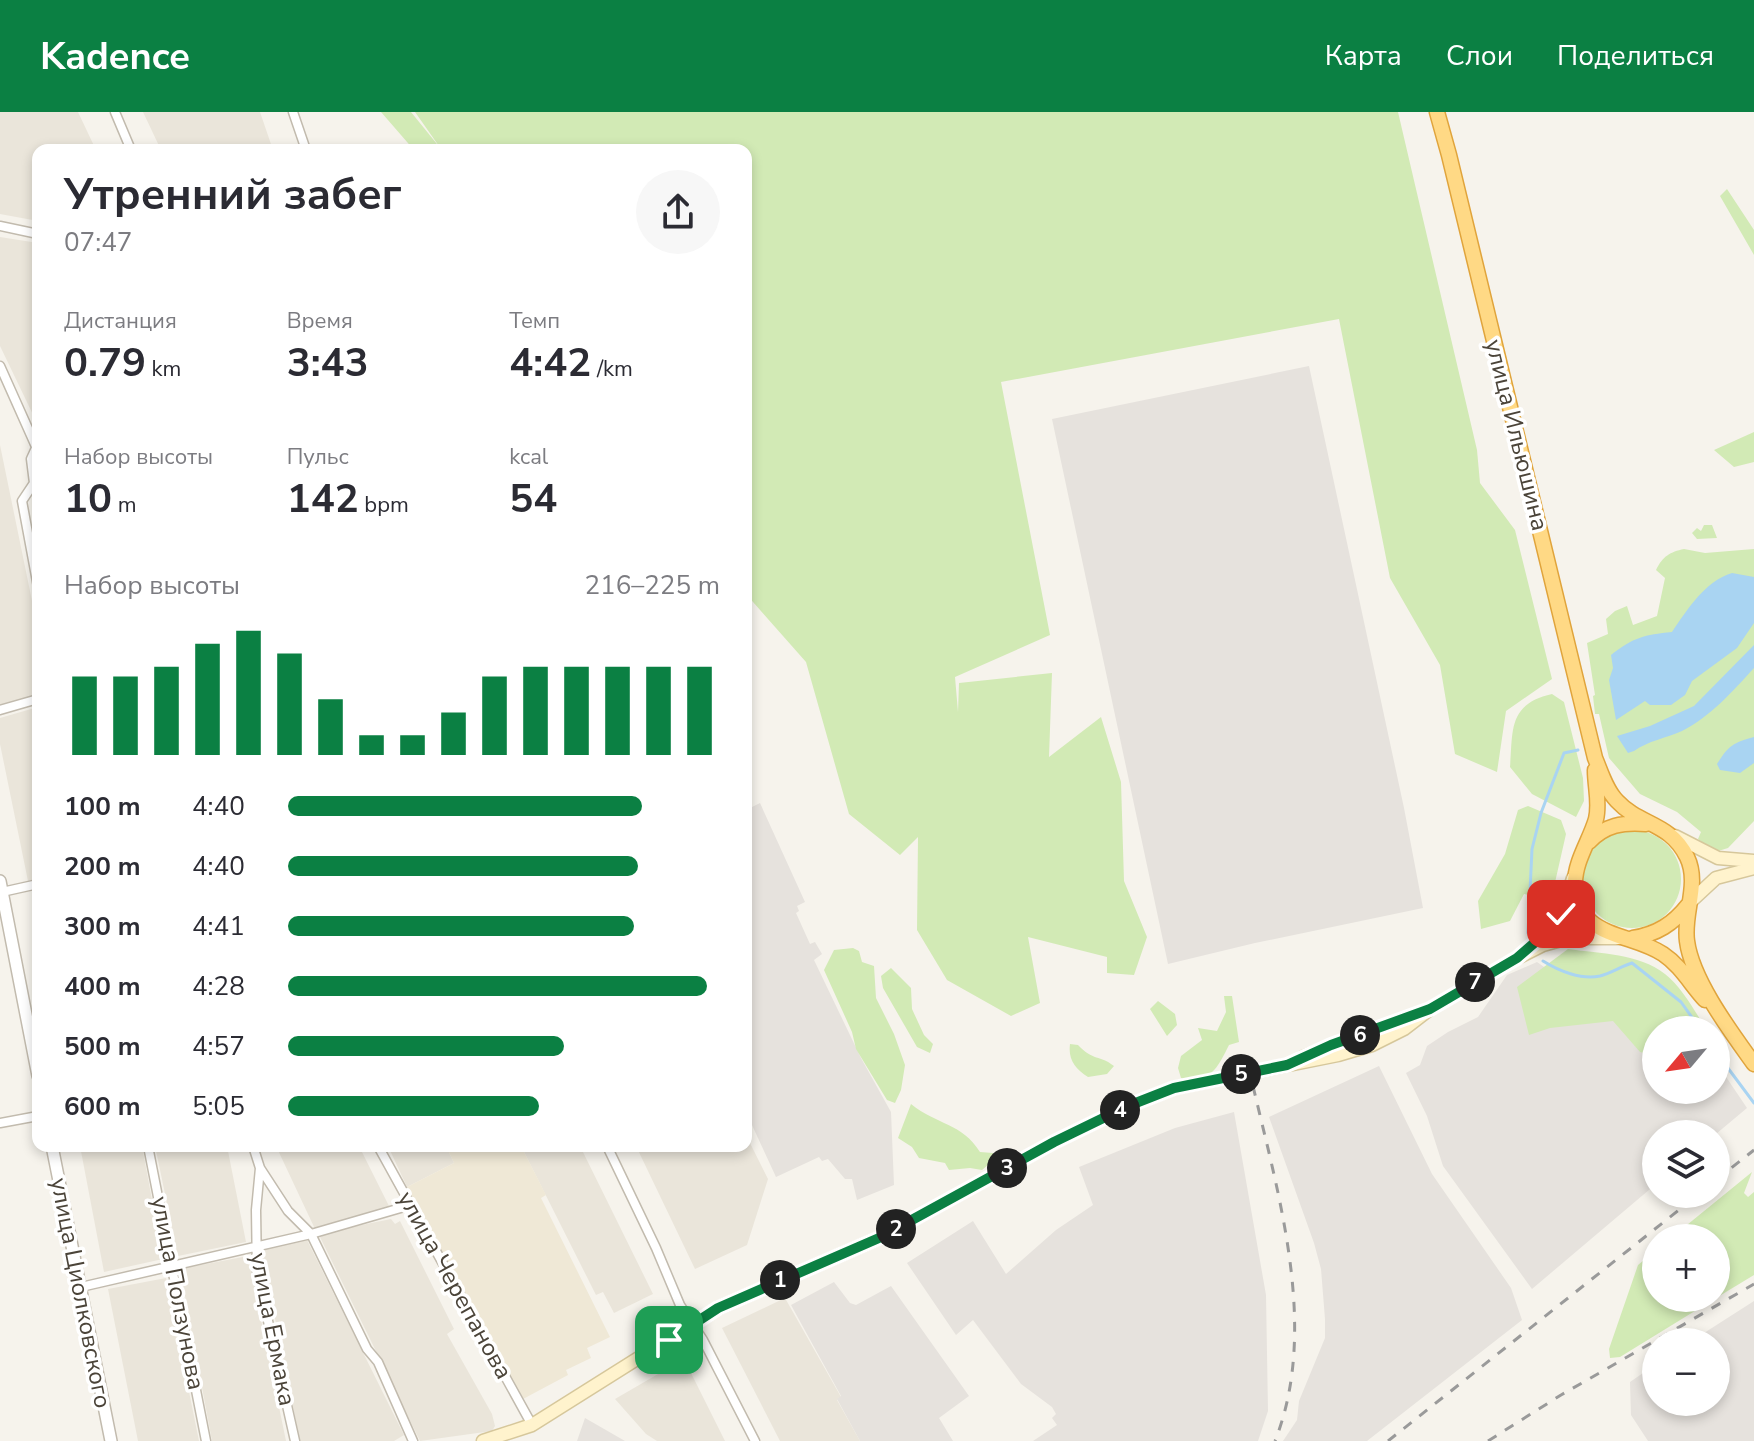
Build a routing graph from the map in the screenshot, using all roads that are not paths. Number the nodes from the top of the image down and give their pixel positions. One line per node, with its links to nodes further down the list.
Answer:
1 (115, 112): 4 (street)
2 (293, 112): 5 (street)
3 (1437, 112): 14 (highway, улица Ильюшина)
4 (128, 144)
5 (304, 144)
6 (0, 226): 7 (street)
7 (32, 233)
8 (0, 366): 9 (street)
9 (32, 439)
10 (32, 486): 11 (street)
11 (32, 555)
12 (32, 701): 13 (street)
13 (0, 710)
14 (1595, 758): 15 (highway); 16 (highway)
15 (1665, 830): 16 (highway); 17 (main road); 22 (highway)
16 (1587, 844): 19 (highway)
17 (1754, 861)
18 (1754, 868): 22 (main road)
19 (1575, 871): 23 (highway); 24 (main road)
20 (32, 884): 21 (street)
21 (1, 886): 28 (street)
22 (1688, 904): 23 (highway); 26 (highway)
23 (1623, 939): 24 (main road); 25 (highway)
24 (1517, 958): 43 (main road)
25 (1720, 1016)
26 (1721, 1016)
27 (1730, 1030): 29 (highway)
28 (32, 1045)
29 (1754, 1064)
30 (32, 1117): 31 (street)
31 (0, 1123)
32 (53, 1152): 42 (street, улица Циолковского)
33 (149, 1152): 41 (street, улица Ползунова)
34 (255, 1152): 37 (street)
35 (381, 1152): 38 (street, улица Черепанова)
36 (610, 1152): 43 (street)
37 (260, 1168): 39 (street); 40 (street, улица Ермака)
38 (411, 1205): 39 (street); 44 (street, улица Черепанова)
39 (311, 1234): 40 (street); 48 (street)
40 (256, 1246): 41 (street); 47 (street, улица Ермака)
41 (173, 1264): 42 (street); 46 (street, улица Ползунова)
42 (81, 1287): 45 (street, улица Циолковского)
43 (693, 1324): 44 (main road); 50 (street)
44 (532, 1425): 49 (main road)
45 (111, 1441)
46 (206, 1441)
47 (295, 1441)
48 (413, 1441)
49 (483, 1441)
50 (755, 1441)

